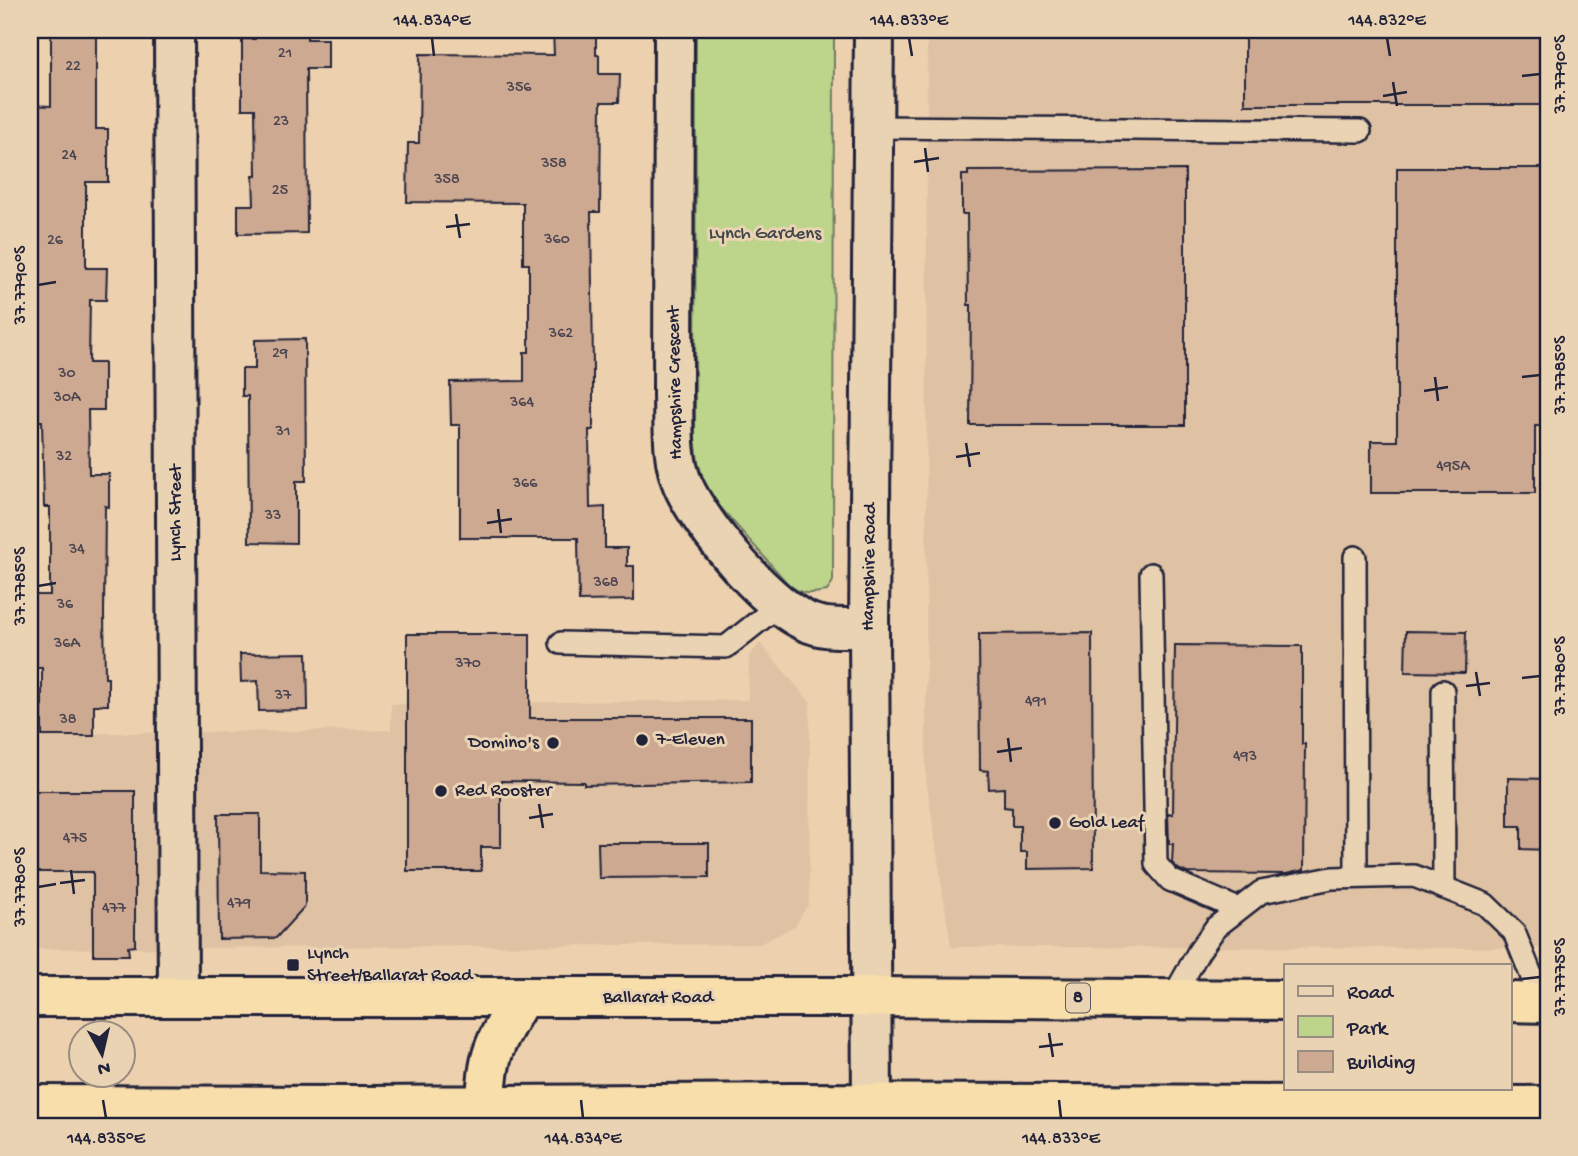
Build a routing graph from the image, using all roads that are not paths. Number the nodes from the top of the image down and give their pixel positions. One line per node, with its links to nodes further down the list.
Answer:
1 (174, 30): 15 (street, Lynch Street)
2 (674, 30): 8 (street, Hampshire Crescent)
3 (874, 30): 4 (street, Hampshire Road)
4 (873, 127): 5 (lane); 9 (street, Hampshire Road)
5 (1360, 131)
6 (1355, 556): 12 (lane)
7 (1151, 574): 14 (lane)
8 (779, 605): 9 (street, Hampshire Crescent); 10 (lane)
9 (869, 628): 17 (street, Hampshire Road)
10 (561, 643)
11 (1443, 691): 13 (lane)
12 (1356, 877): 13 (lane); 14 (lane)
13 (1444, 888): 21 (lane)
14 (1238, 909): 19 (lane)
15 (178, 997): 16 (highway, Ballarat Road / 8); 18 (highway, Ballarat Road / 8)
16 (522, 997): 17 (highway, Ballarat Road / 8); 23 (highway)
17 (870, 997): 19 (highway, Ballarat Road / 8); 25 (street, Hampshire Road)
18 (30, 998)
19 (1172, 999): 20 (highway, Ballarat Road / 8)
20 (1284, 1000)
21 (1533, 1002)
22 (30, 1105): 26 (highway)
23 (486, 1105): 25 (highway); 27 (highway)
24 (1548, 1106): 25 (highway)
25 (872, 1115)
26 (232, 1116): 27 (highway)
27 (351, 1116)

